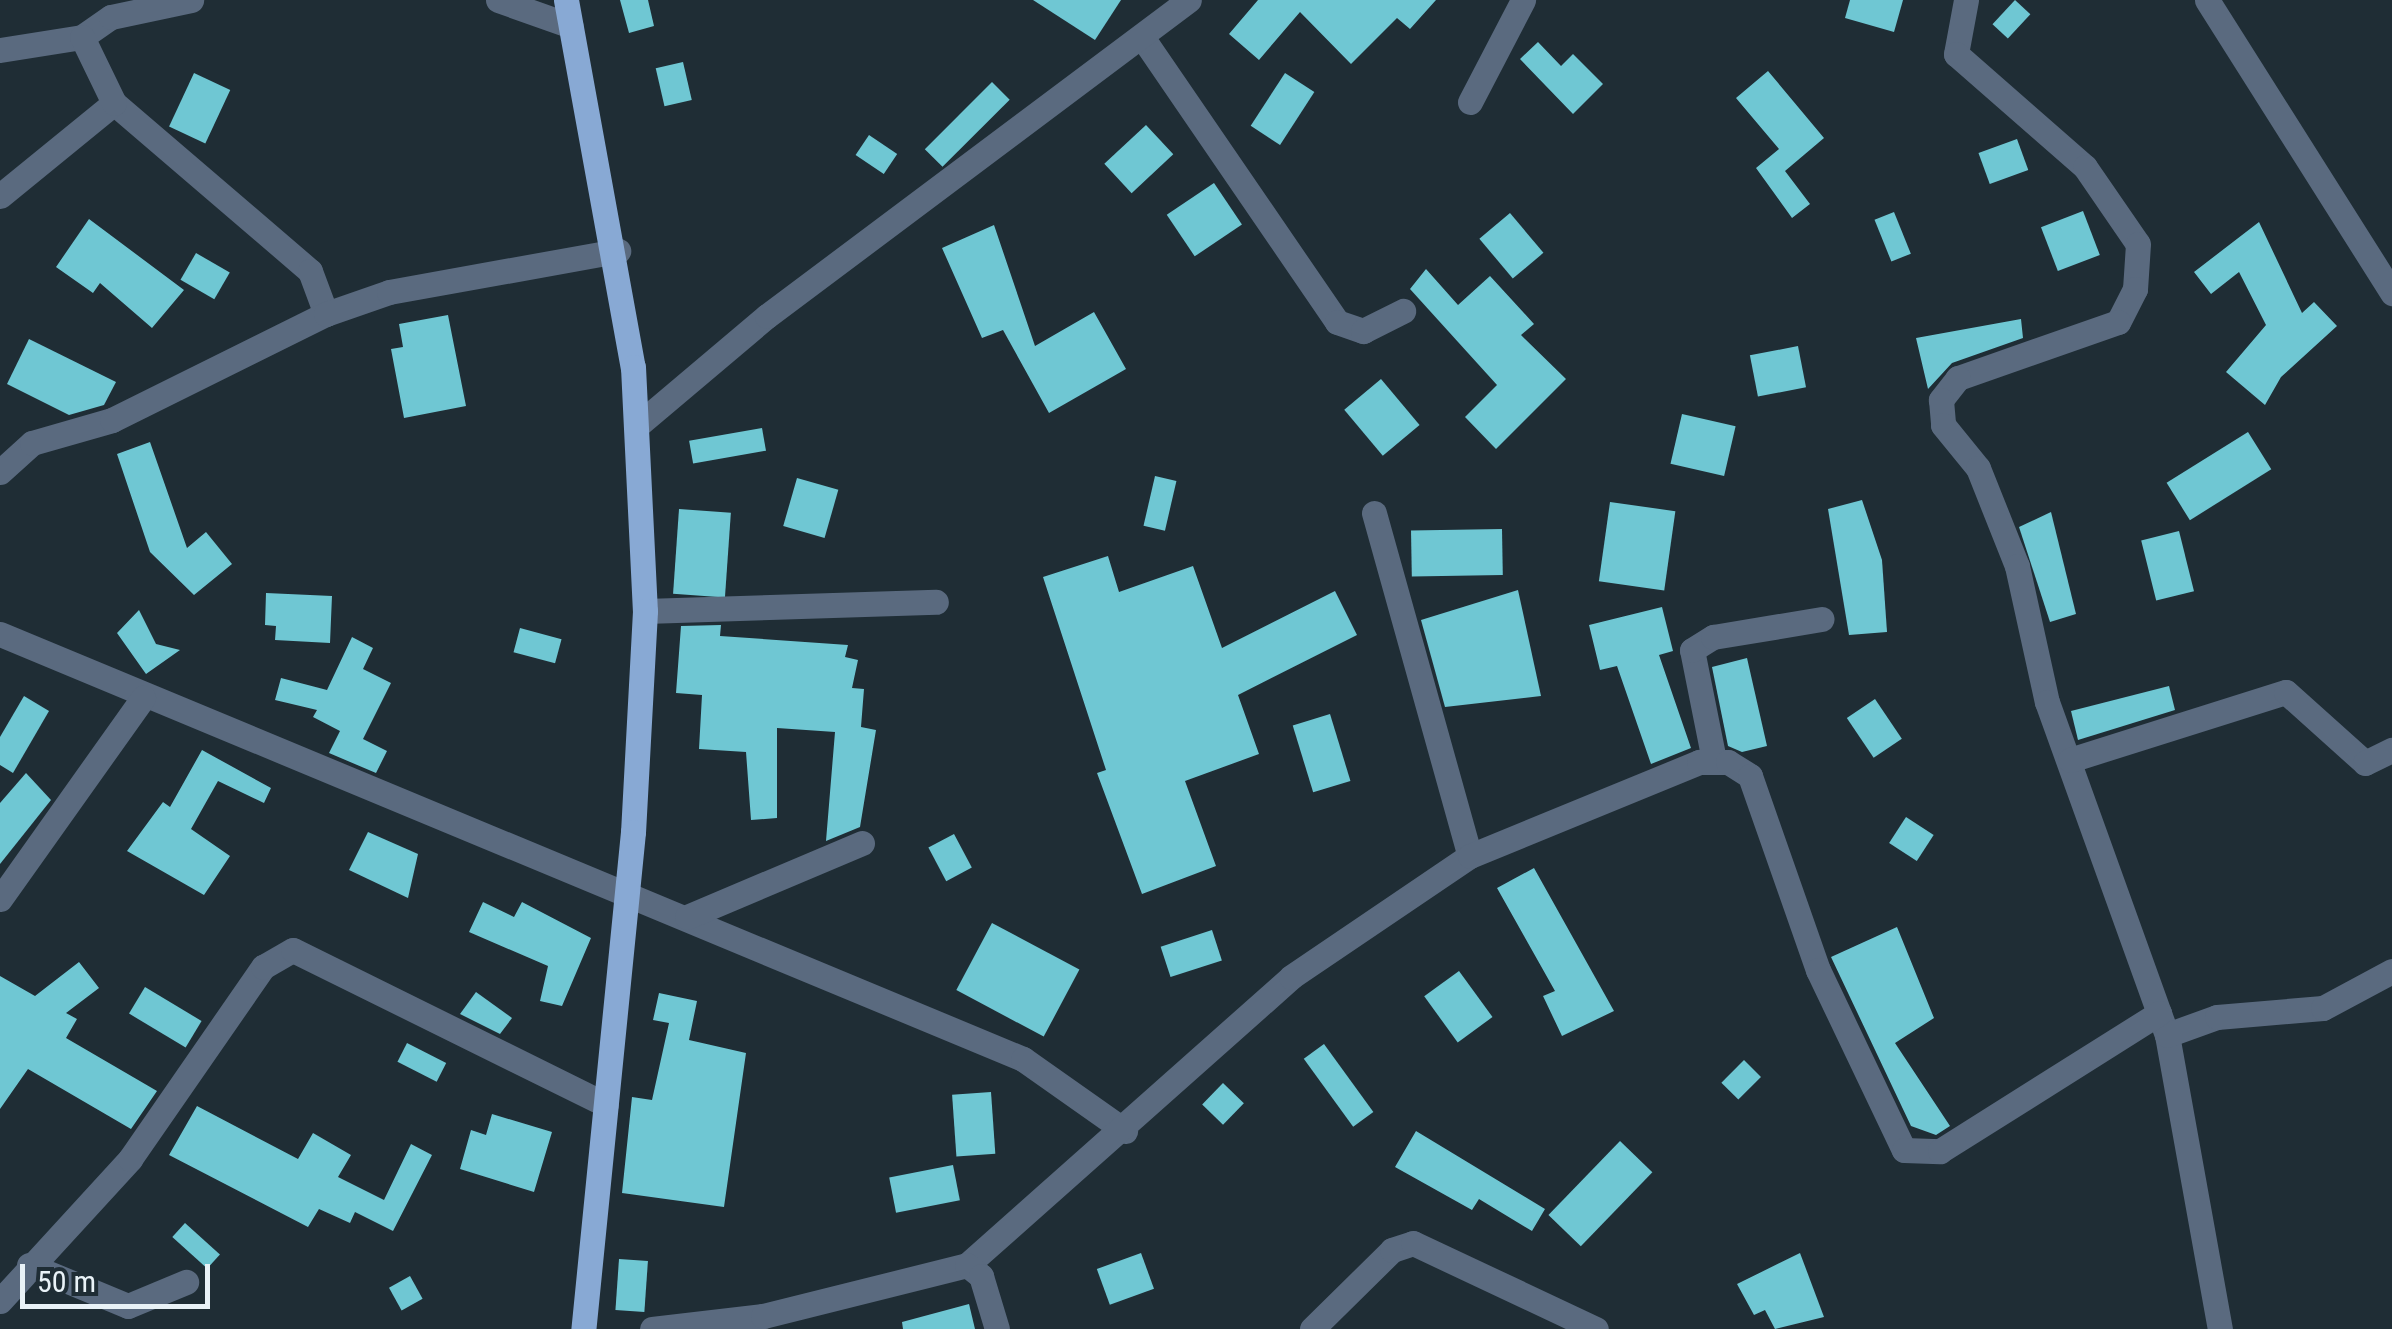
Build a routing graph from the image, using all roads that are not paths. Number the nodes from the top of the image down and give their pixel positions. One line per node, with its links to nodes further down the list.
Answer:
1 (191, 0): 8 (street)
2 (498, 0): 7 (street)
3 (1190, 0): 9 (street)
4 (1523, 0): 11 (street)
5 (1966, 0): 28 (street)
6 (2208, 0): 15 (street)
7 (568, 13): 14 (main road)
8 (82, 37): 10 (street); 12 (street)
9 (1142, 37): 16 (street); 18 (street)
10 (0, 50)
11 (1470, 102)
12 (114, 103): 13 (street); 17 (street)
13 (0, 196)
14 (618, 251): 17 (street); 18 (main road)
15 (2392, 293)
16 (1404, 311)
17 (326, 314): 19 (street)
18 (639, 424): 22 (main road)
19 (0, 472)
20 (1374, 513): 30 (street)
21 (936, 602): 22 (street)
22 (646, 611): 31 (main road)
23 (1822, 619): 27 (street)
24 (0, 634): 25 (street)
25 (143, 698): 31 (street); 32 (street)
26 (2392, 750): 28 (street)
27 (1714, 760): 30 (street); 35 (street)
28 (2070, 760): 35 (street)
29 (862, 843): 33 (street)
30 (1470, 856): 37 (street)
31 (626, 894): 33 (street); 36 (main road)
32 (0, 898)
33 (687, 917): 37 (street)
34 (2392, 971): 35 (street)
35 (2163, 1024): 47 (street)
36 (606, 1105): 38 (street); 42 (main road)
37 (1125, 1131): 39 (street)
38 (30, 1265): 40 (street); 41 (street)
39 (967, 1265): 43 (street); 44 (street)
40 (186, 1282)
41 (0, 1301)
42 (582, 1329)
43 (652, 1329)
44 (997, 1329)
45 (1312, 1329): 46 (street)
46 (1596, 1329)
47 (2220, 1329)

